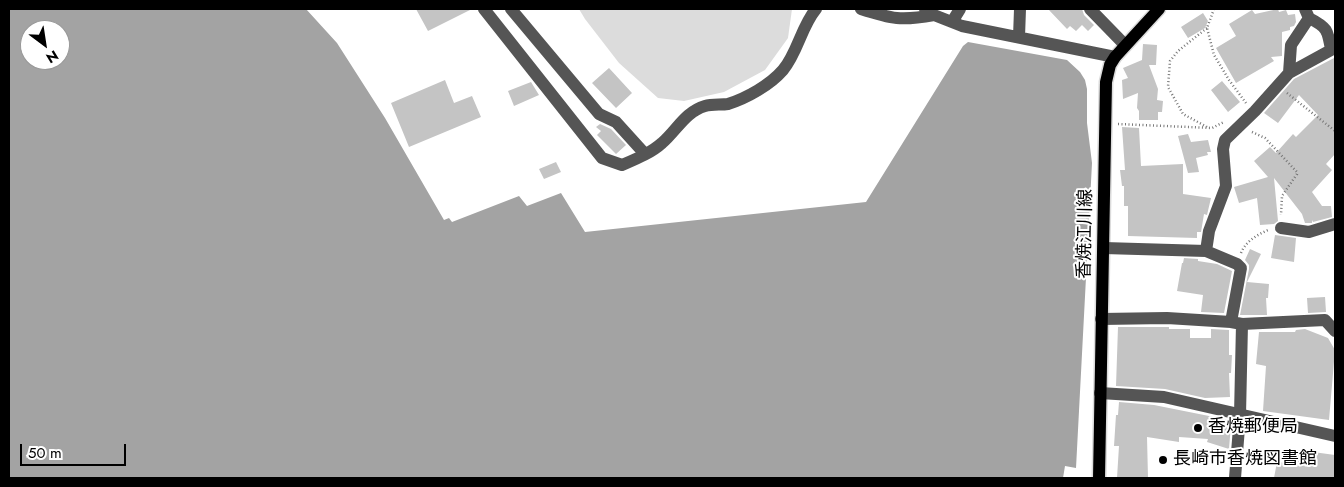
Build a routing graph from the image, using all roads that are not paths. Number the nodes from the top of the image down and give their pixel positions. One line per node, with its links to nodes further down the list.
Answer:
1 (484, 9): 16 (street)
2 (511, 9): 16 (street)
3 (816, 9): 16 (street)
4 (861, 9): 9 (street)
5 (960, 9): 11 (street)
6 (1020, 9): 12 (street)
7 (1090, 9): 13 (street)
8 (1159, 9): 13 (main road, 香焼江川線)
9 (929, 12): 11 (street)
10 (1307, 14): 15 (street); 15 (street)
11 (952, 22): 12 (street)
12 (1020, 37): 14 (street)
13 (1125, 45): 14 (main road, 香焼江川線)
14 (1114, 57): 19 (main road, 香焼江川線)
15 (1289, 73): 20 (street)
16 (645, 154)
17 (1335, 224): 18 (street)
18 (1281, 228)
19 (1104, 248): 20 (street); 21 (main road, 香焼江川線)
20 (1206, 251): 22 (street)
21 (1101, 318): 22 (street); 24 (main road, 香焼江川線)
22 (1236, 323): 23 (street); 25 (street)
23 (1335, 331)
24 (1100, 393): 25 (street); 27 (main road, 香焼江川線)
25 (1240, 415): 26 (street); 28 (street)
26 (1335, 436)
27 (1099, 478)
28 (1235, 478)

